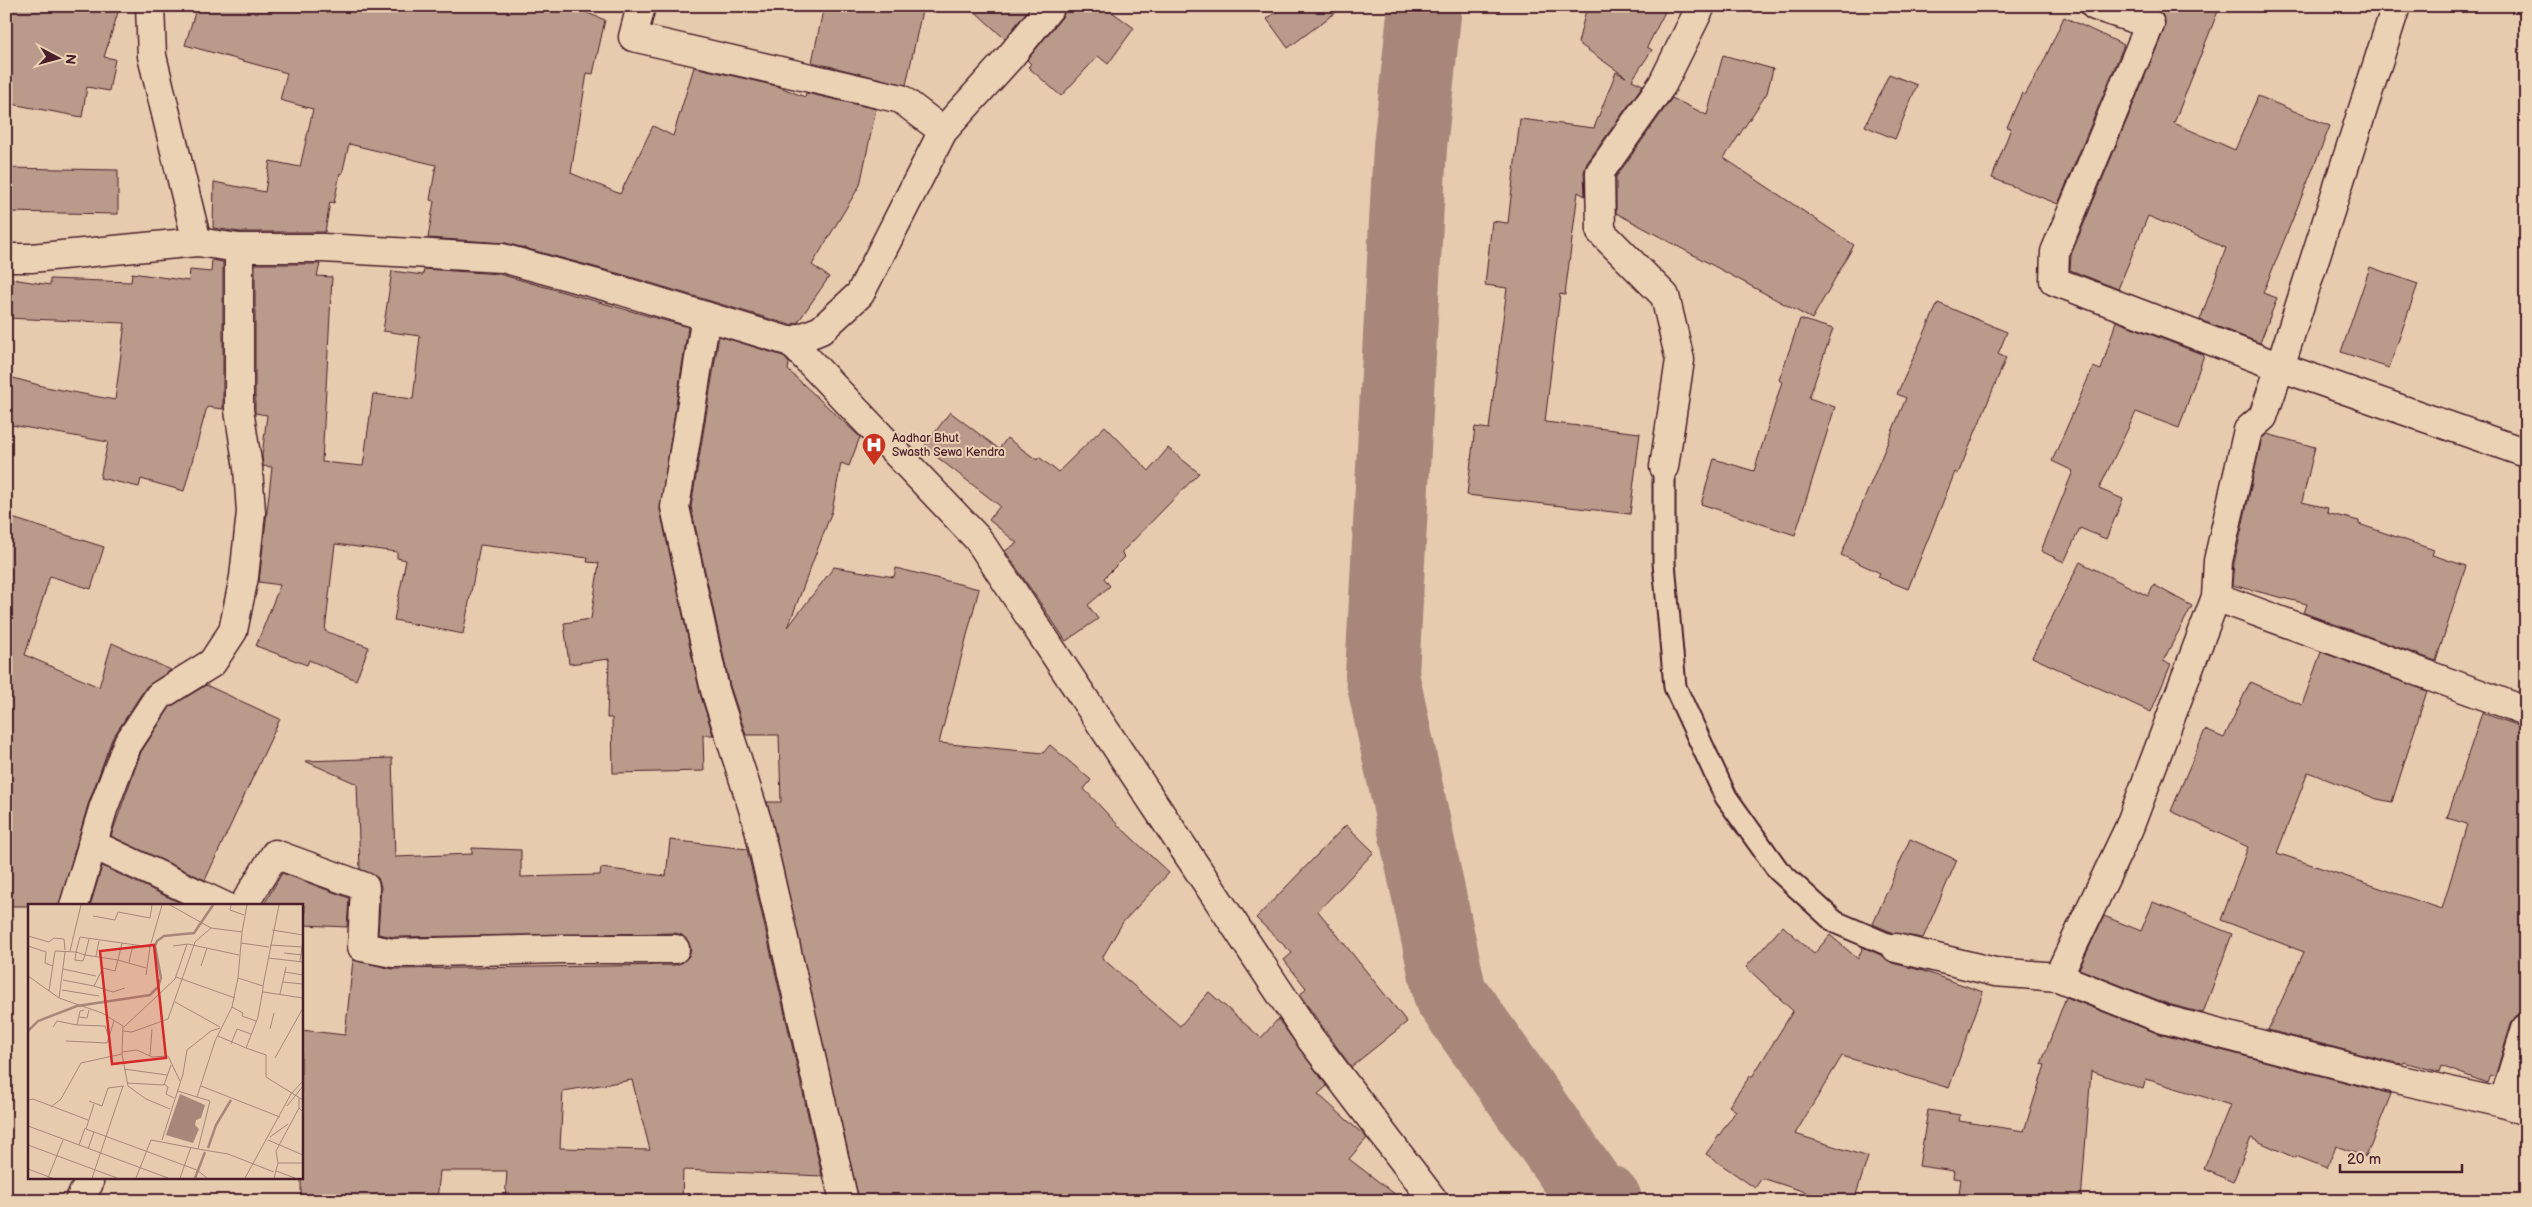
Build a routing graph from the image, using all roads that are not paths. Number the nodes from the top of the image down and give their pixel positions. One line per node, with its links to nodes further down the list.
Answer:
1 (150, 6): 8 (street)
2 (641, 6): 7 (street)
3 (1051, 6): 7 (street)
4 (1701, 6): 15 (street)
5 (2095, 6): 13 (street)
6 (2396, 6): 13 (street)
7 (942, 131): 12 (street)
8 (197, 242): 9 (street); 10 (street)
9 (239, 248): 11 (street); 18 (street)
10 (6, 258)
11 (706, 316): 12 (street); 29 (street)
12 (792, 342): 30 (street)
13 (2280, 367): 14 (street); 16 (street)
14 (2526, 453)
15 (1664, 467): 22 (lane)
16 (2216, 597): 17 (street); 24 (street)
17 (2526, 711)
18 (92, 844): 19 (street); 20 (street)
19 (75, 904)
20 (220, 904)
21 (244, 904): 23 (street)
22 (1896, 948): 24 (street)
23 (675, 949)
24 (2058, 977): 26 (street)
25 (2526, 1028): 26 (street)
26 (2514, 1107)
27 (88, 1180): 28 (street)
28 (80, 1201)
29 (844, 1201)
30 (1434, 1201)

